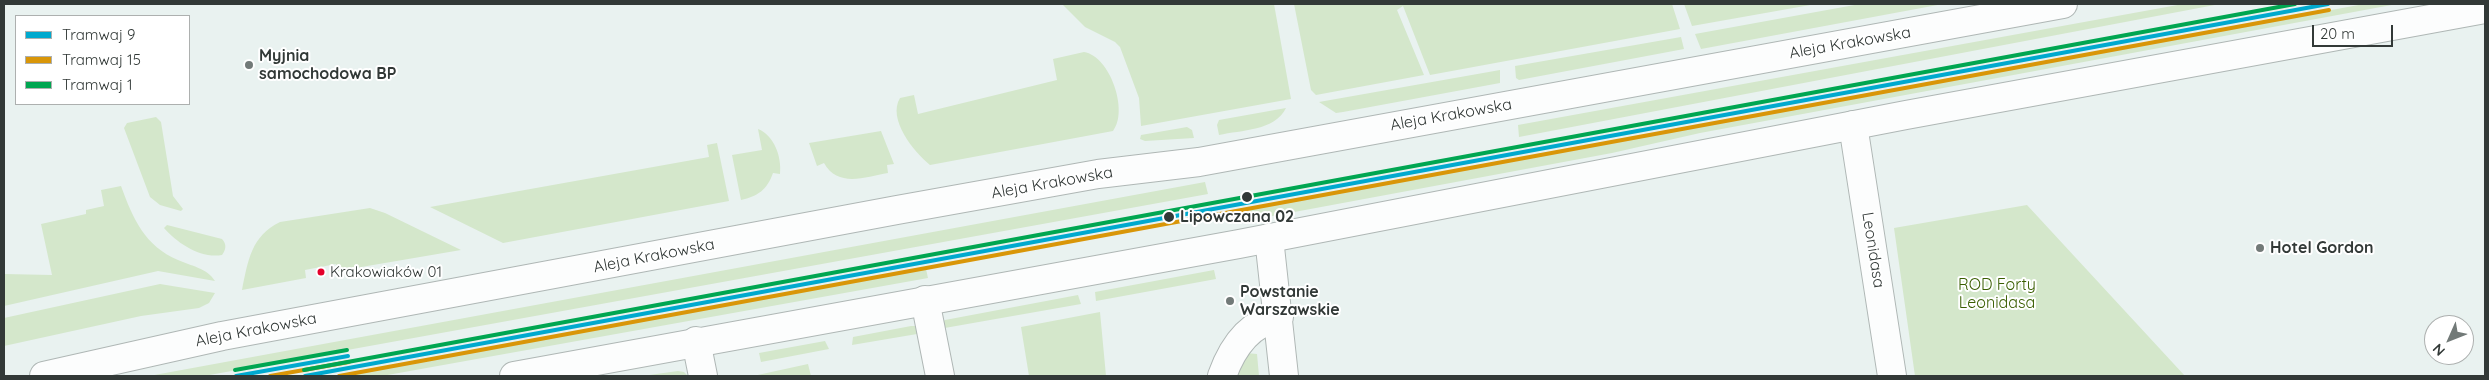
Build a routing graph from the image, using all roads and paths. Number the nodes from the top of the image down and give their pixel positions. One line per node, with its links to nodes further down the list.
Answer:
1 (2064, 4): 8 (main road, Aleja Krakowska)
2 (2485, 9): 3 (main road)
3 (1853, 125): 4 (main road); 14 (main road, Leonidasa)
4 (1269, 238): 5 (main road); 6 (main road)
5 (925, 300): 7 (main road); 11 (main road)
6 (1279, 317): 12 (main road); 13 (main road)
7 (696, 342): 9 (main road); 10 (main road)
8 (44, 376)
9 (514, 376)
10 (703, 376)
11 (940, 376)
12 (1222, 376)
13 (1284, 376)
14 (1892, 376)

